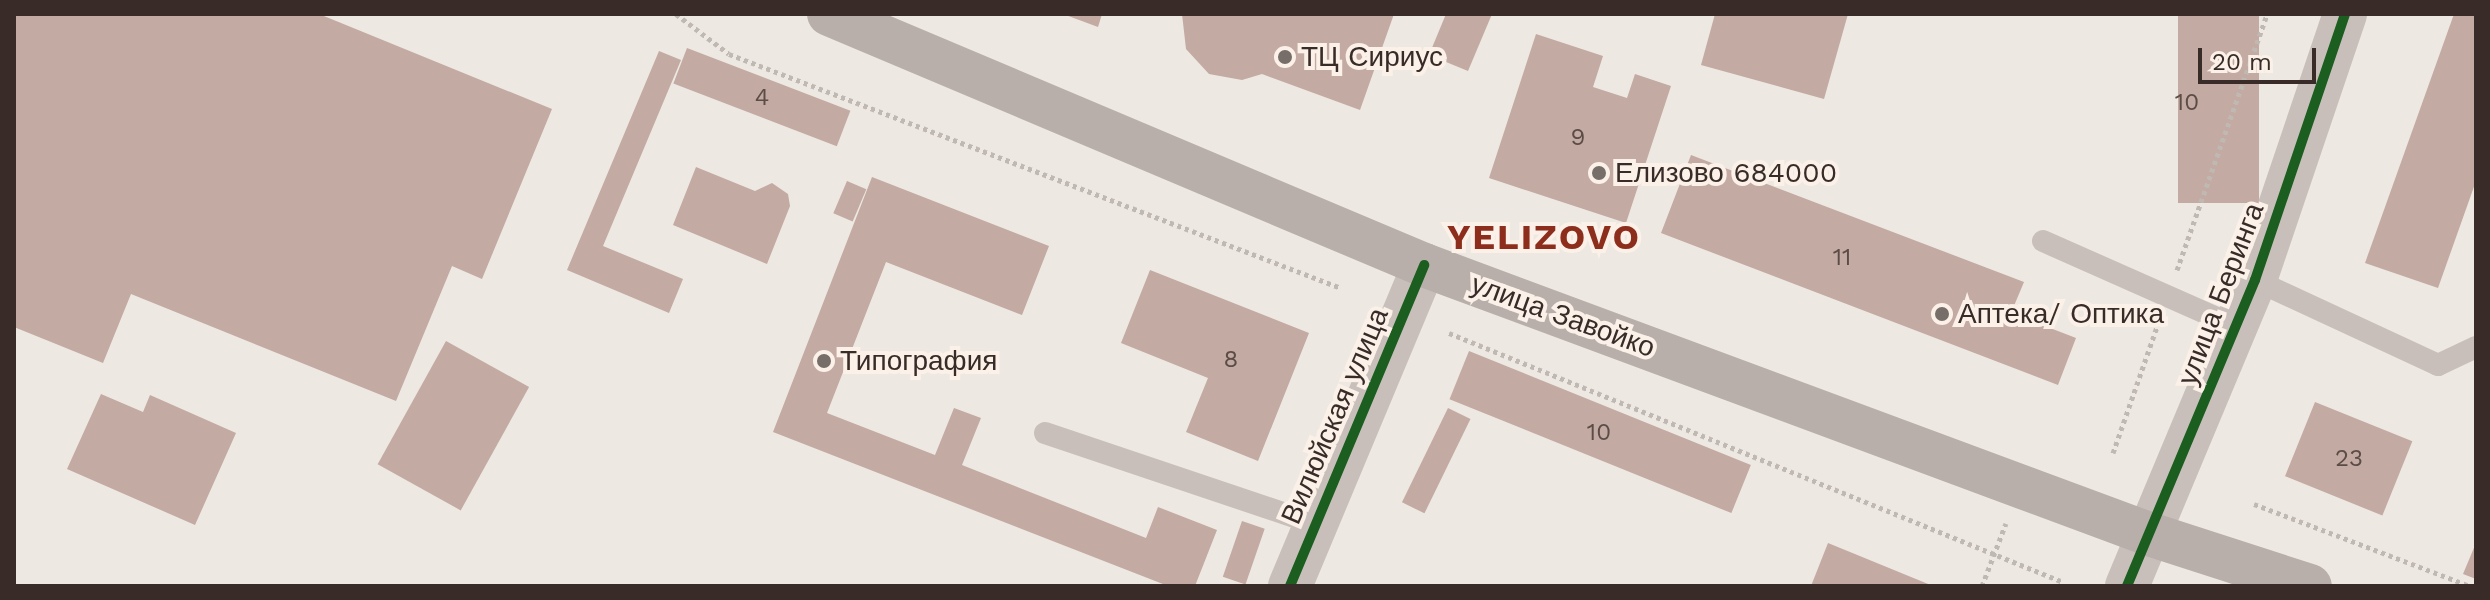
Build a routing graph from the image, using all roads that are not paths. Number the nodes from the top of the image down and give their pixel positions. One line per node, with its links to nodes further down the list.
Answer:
1 (829, 14): 4 (main road, улица Завойко)
2 (2345, 14): 5 (street, улица Беринга)
3 (2043, 241): 6 (lane)
4 (1424, 265): 9 (street, Вилюйская улица); 10 (main road, улица Завойко)
5 (2255, 280): 6 (street, улица Беринга); 7 (lane)
6 (2237, 327): 10 (street, улица Беринга)
7 (2476, 347)
8 (1045, 433): 9 (lane)
9 (1316, 524): 11 (street, Вилюйская улица)
10 (2149, 534): 12 (street, улица Беринга); 13 (main road, улица Завойко)
11 (1290, 586)
12 (2127, 586)
13 (2310, 586)

